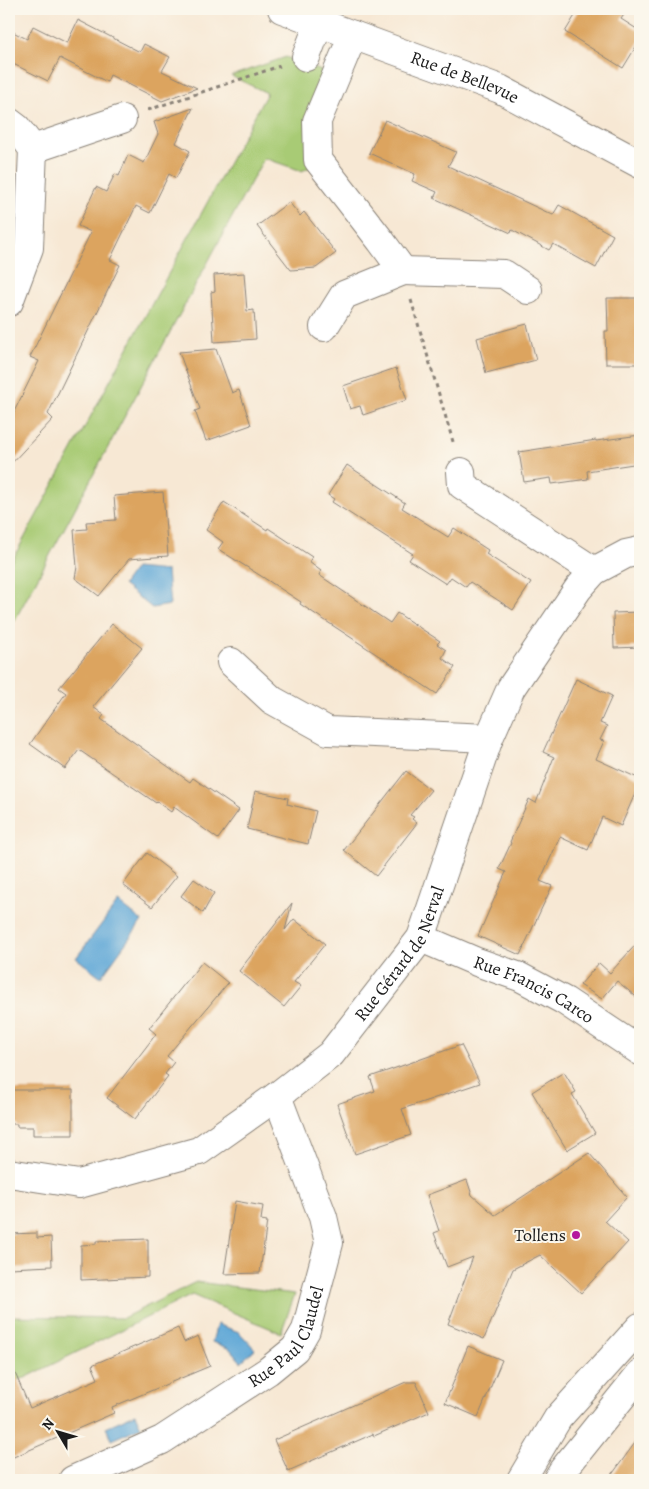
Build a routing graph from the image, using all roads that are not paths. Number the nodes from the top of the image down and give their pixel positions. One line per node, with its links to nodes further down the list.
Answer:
1 (282, 9): 2 (street, Rue de Bellevue)
2 (320, 23): 3 (street, Rue de Bellevue); 4 (street)
3 (353, 35): 8 (street, Rue de Bellevue); 9 (street)
4 (306, 57)
5 (122, 119): 7 (street)
6 (9, 122): 7 (street)
7 (33, 149): 11 (street)
8 (640, 164)
9 (403, 271): 10 (street); 12 (street)
10 (528, 290)
11 (9, 302)
12 (324, 327)
13 (461, 472): 15 (street)
14 (640, 551): 15 (street, Rue Gérard de Nerval)
15 (594, 571): 17 (street, Rue Gérard de Nerval)
16 (231, 662): 17 (street)
17 (490, 738): 18 (street, Rue Gérard de Nerval)
18 (421, 938): 19 (street, Rue Francis Carco); 20 (street, Rue Gérard de Nerval)
19 (640, 1051)
20 (277, 1096): 21 (street, Rue Gérard de Nerval); 24 (street, Rue Paul Claudel)
21 (9, 1173)
22 (640, 1327): 25 (street)
23 (640, 1374): 26 (street)
24 (73, 1480)
25 (521, 1480)
26 (557, 1480)

